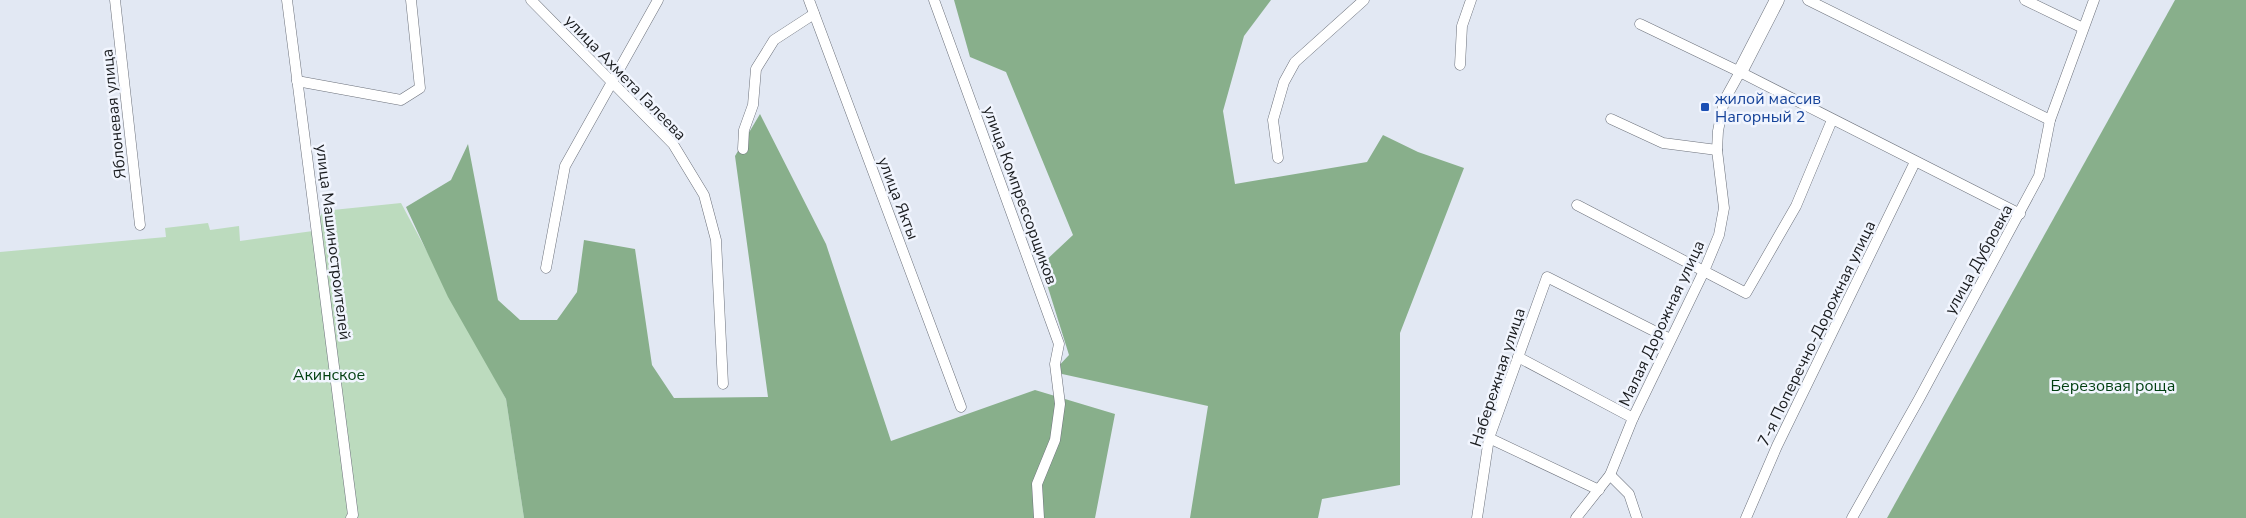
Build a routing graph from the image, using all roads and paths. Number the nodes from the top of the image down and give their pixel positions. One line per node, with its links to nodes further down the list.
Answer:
1 (115, 0): 30 (street, Яблоневая улица)
2 (287, 0): 19 (street, улица Машиностроителей)
3 (411, 0): 19 (street)
4 (531, 0): 20 (street, улица Ахмета Галеева)
5 (658, 0): 20 (street)
6 (809, 0): 14 (street, улица Якты)
7 (934, 0): 42 (street, улица Компрессорщиков)
8 (1364, 0): 26 (street)
9 (1471, 0): 17 (street)
10 (1777, 0): 18 (street)
11 (1808, 0): 23 (street)
12 (2025, 0): 16 (street)
13 (2094, 0): 16 (street, улица Дубровка)
14 (814, 14): 24 (street); 36 (street, улица Якты)
15 (1640, 24): 18 (street)
16 (2083, 28): 23 (street, улица Дубровка)
17 (1460, 65)
18 (1740, 72): 22 (street); 25 (street, Малая Дорожная улица)
19 (297, 80): 41 (street, улица Машиностроителей)
20 (612, 81): 31 (street); 35 (street, улица Ахмета Галеева)
21 (1611, 119): 25 (street)
22 (1832, 120): 27 (street); 32 (street)
23 (2050, 120): 29 (street, улица Дубровка)
24 (743, 149)
25 (1717, 150): 32 (street, Малая Дорожная улица)
26 (1278, 158)
27 (1915, 162): 29 (street); 46 (street, 7-я Поперечно-Дорожная улица)
28 (1577, 205): 32 (street)
29 (2020, 214): 47 (street, улица Дубровка)
30 (140, 225)
31 (546, 268)
32 (1704, 271): 33 (street, Малая Дорожная улица)
33 (1670, 340): 34 (street, Набережная улица); 37 (street, Малая Дорожная улица)
34 (1518, 358): 37 (street); 38 (street, Набережная улица)
35 (723, 384)
36 (961, 407)
37 (1633, 418): 39 (street, Малая Дорожная улица)
38 (1489, 438): 40 (street); 43 (street, Набережная улица)
39 (1610, 475): 40 (street, Малая Дорожная улица); 45 (street)
40 (1599, 490): 44 (street, Малая Дорожная улица)
41 (351, 518)
42 (1039, 518)
43 (1477, 518)
44 (1576, 518)
45 (1637, 518)
46 (1746, 518)
47 (1852, 518)

